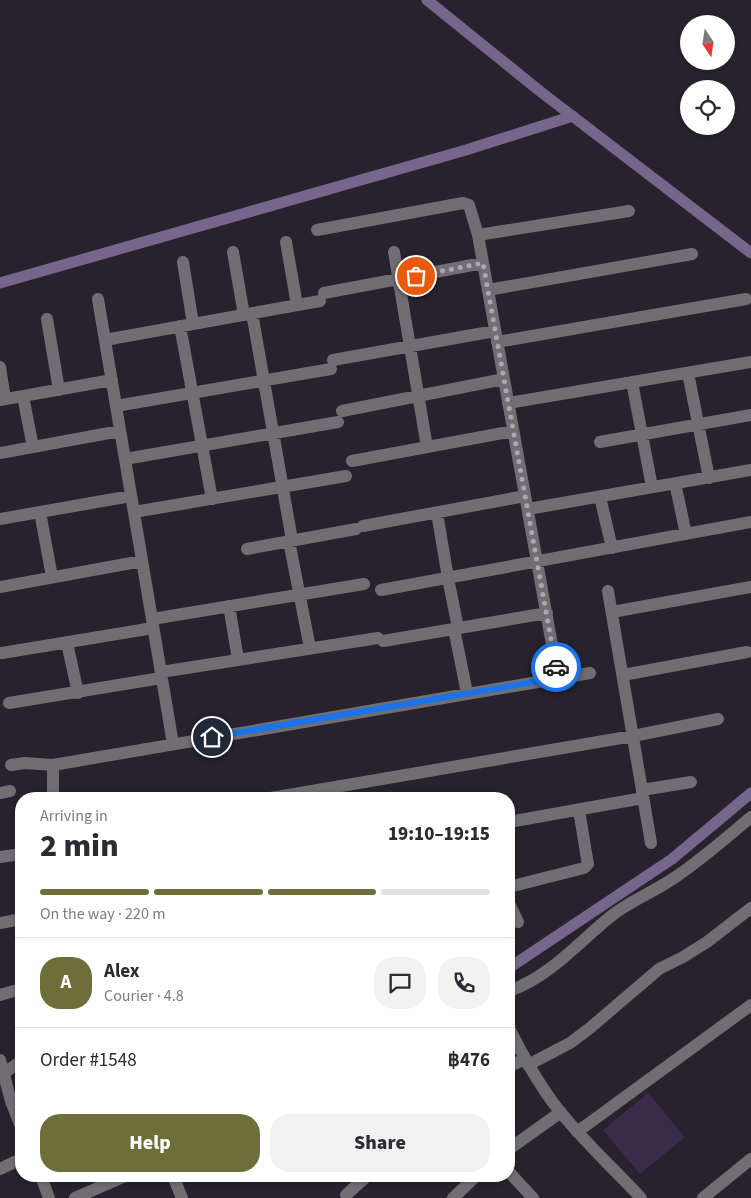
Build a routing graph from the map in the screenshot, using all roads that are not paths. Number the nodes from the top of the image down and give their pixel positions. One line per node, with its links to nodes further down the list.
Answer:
1 (628, 211): 3 (street)
2 (317, 230): 3 (street)
3 (478, 235): 9 (street)
4 (286, 242): 14 (street)
5 (233, 252): 15 (street)
6 (394, 252): 10 (street)
7 (692, 254): 11 (street)
8 (183, 262): 17 (street)
9 (483, 263): 10 (street); 11 (street)
10 (399, 279): 14 (street); 21 (street)
11 (488, 290): 19 (street)
12 (98, 299): 20 (street)
13 (746, 299): 19 (street)
14 (297, 305): 15 (street)
15 (248, 314): 17 (street); 27 (street)
16 (47, 319): 29 (street)
17 (194, 324): 18 (street)
18 (180, 326): 20 (street); 30 (street)
19 (496, 336): 21 (street); 25 (street)
20 (105, 340): 26 (street)
21 (409, 345): 27 (street); 32 (street)
22 (751, 362): 24 (street)
23 (0, 367): 33 (street)
24 (688, 373): 28 (street); 37 (street)
25 (504, 379): 32 (street); 34 (street)
26 (112, 380): 29 (street); 35 (street)
27 (264, 380): 30 (street); 40 (street)
28 (632, 382): 34 (street); 41 (street)
29 (59, 390): 31 (street)
30 (191, 393): 35 (street); 43 (street)
31 (23, 396): 33 (street); 44 (street)
32 (417, 396): 40 (street); 45 (street)
33 (3, 400)
34 (508, 403): 39 (street)
35 (116, 406): 38 (street)
36 (751, 416): 37 (street)
37 (698, 425): 41 (street); 51 (street)
38 (120, 431): 44 (street); 47 (street)
39 (513, 431): 45 (street); 58 (street)
40 (274, 433): 43 (street); 53 (street)
41 (642, 434): 42 (street); 54 (street)
42 (600, 442)
43 (201, 446): 47 (street); 57 (street)
44 (33, 447): 46 (street)
45 (427, 447): 48 (street)
46 (0, 453)
47 (125, 459): 55 (street)
48 (352, 461)
49 (750, 474): 51 (street)
50 (346, 476): 53 (street)
51 (709, 478): 52 (street)
52 (675, 483): 54 (street); 64 (street)
53 (282, 487): 57 (street); 65 (street)
54 (652, 487): 56 (street)
55 (131, 496): 59 (street); 60 (street)
56 (600, 497): 58 (street); 66 (street)
57 (212, 499): 60 (street)
58 (526, 503): 61 (street); 69 (street)
59 (40, 512): 62 (street); 70 (street)
60 (134, 512): 68 (street)
61 (437, 512): 65 (street); 71 (street)
62 (0, 519)
63 (751, 522): 64 (street)
64 (686, 534): 66 (street)
65 (290, 541): 67 (street); 77 (street)
66 (612, 548): 69 (street)
67 (247, 549)
68 (142, 561): 70 (street); 81 (street)
69 (537, 561): 71 (street); 80 (street)
70 (52, 577): 74 (street)
71 (448, 578): 75 (street); 82 (street)
72 (364, 584): 77 (street)
73 (751, 586): 79 (street)
74 (0, 587)
75 (381, 590)
76 (608, 591): 79 (street)
77 (298, 595): 78 (street); 84 (street)
78 (229, 606): 81 (street); 87 (street)
79 (612, 612): 90 (street)
80 (547, 613): 82 (street); 91 (street)
81 (152, 623): 83 (street); 89 (street)
82 (456, 629): 84 (street); 93 (street)
83 (67, 643): 86 (street); 92 (street)
84 (310, 648): 87 (street)
85 (747, 652): 90 (street)
86 (2, 654)
87 (238, 660): 89 (street)
88 (590, 672): 91 (street)
89 (161, 675): 92 (street); 97 (street)
90 (623, 675): 96 (street)
91 (558, 678): 93 (street)
92 (78, 693): 94 (street)
93 (467, 693): 97 (street)
94 (9, 704)
95 (718, 719): 96 (street)
96 (633, 736): 102 (street); 103 (street)
97 (173, 744): 99 (street)
98 (11, 765): 99 (street)
99 (53, 765): 101 (street)
100 (691, 782): 103 (street)
101 (53, 792)
102 (306, 792)
103 (643, 794): 104 (street); 107 (street)
104 (579, 810): 105 (street); 110 (street)
105 (515, 821)
106 (749, 823): 116 (street)
107 (651, 843)
108 (15, 855): 109 (street)
109 (0, 857)
110 (515, 885)
111 (751, 908): 122 (street)
112 (515, 916): 114 (street)
113 (15, 920): 115 (street)
114 (518, 922)
115 (0, 923)
116 (515, 988)
117 (15, 991): 118 (street)
118 (0, 995)
119 (751, 1006): 128 (street)
120 (515, 1040): 122 (street)
121 (0, 1060): 125 (street)
122 (526, 1062): 124 (street); 127 (street)
123 (15, 1065): 125 (street)
124 (515, 1065)
125 (2, 1074): 126 (street)
126 (15, 1110)
127 (561, 1112): 128 (street); 129 (street)
128 (577, 1132): 145 (street)
129 (515, 1145)
130 (751, 1160): 146 (street)
131 (15, 1162): 132 (street)
132 (0, 1169)
133 (515, 1178): 144 (street)
134 (43, 1182): 140 (street)
135 (112, 1182): 141 (street)
136 (175, 1182): 142 (street)
137 (360, 1182): 139 (street)
138 (470, 1182): 143 (street)
139 (346, 1195)
140 (49, 1198)
141 (76, 1198)
142 (182, 1198)
143 (453, 1198)
144 (533, 1198)
145 (641, 1198)
146 (703, 1198)

